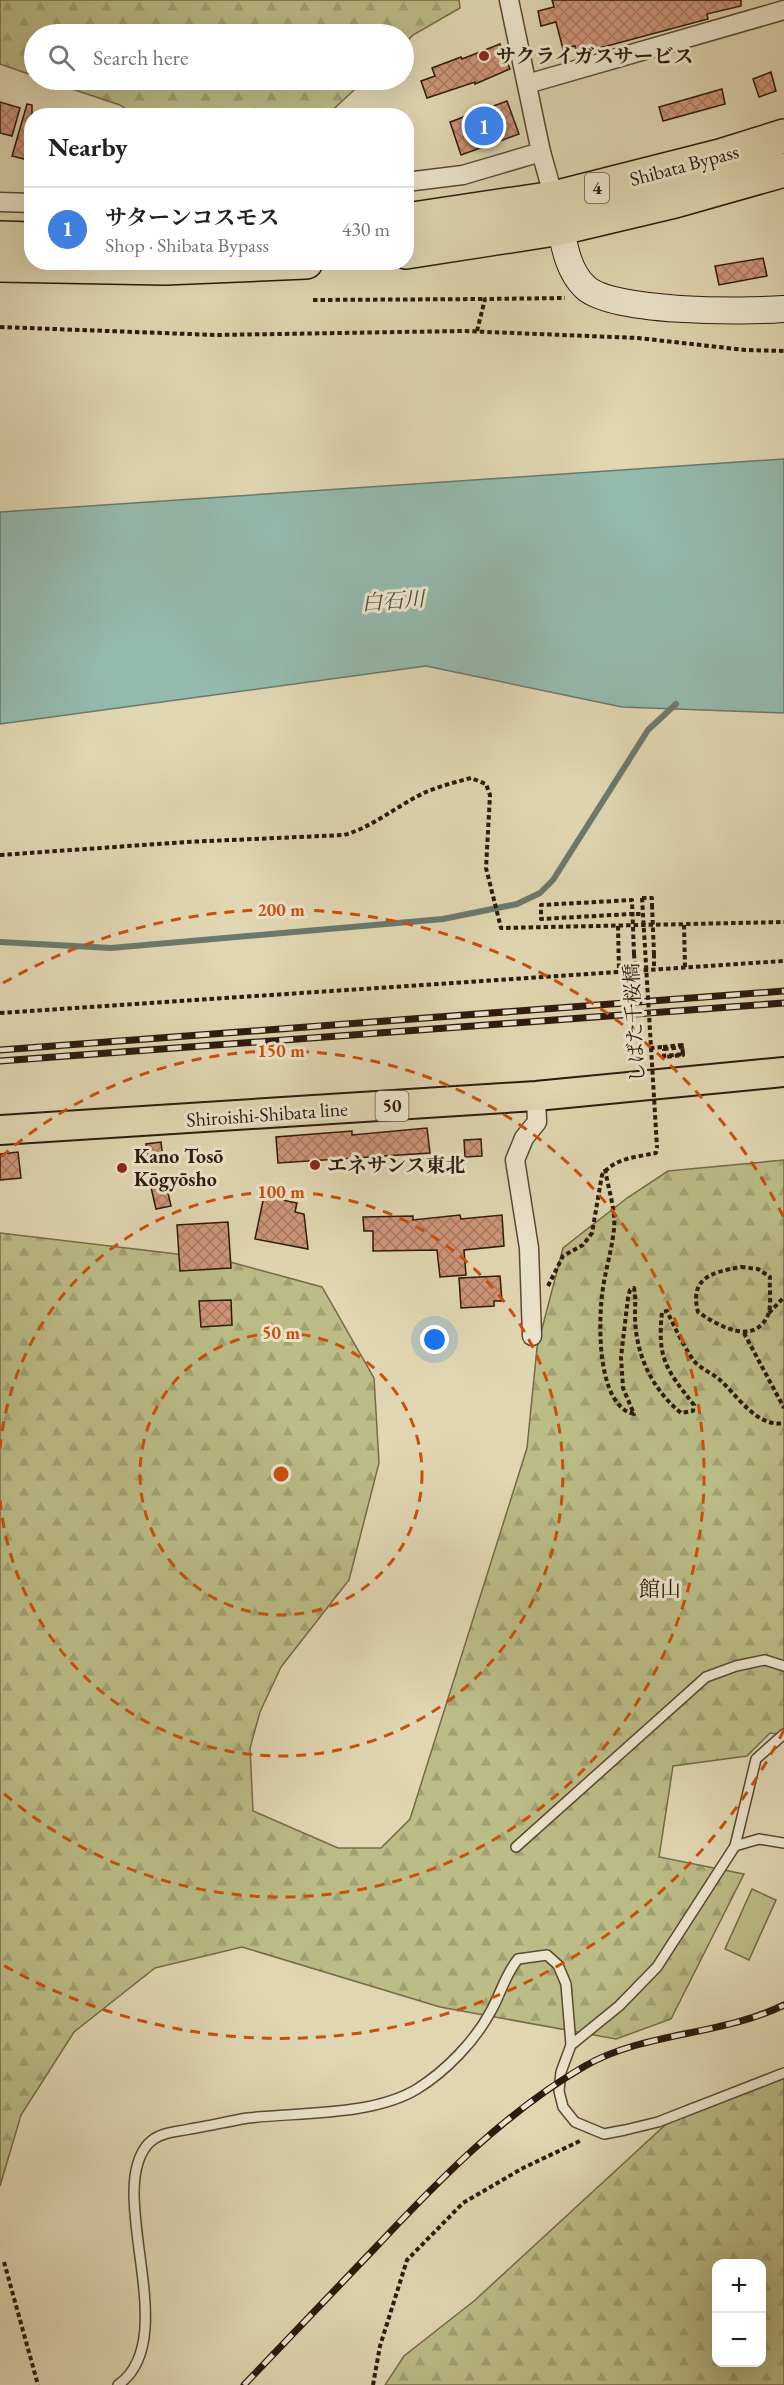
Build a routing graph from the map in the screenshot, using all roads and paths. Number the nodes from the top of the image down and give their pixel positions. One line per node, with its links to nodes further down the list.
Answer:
1 (509, 0): 3 (street)
2 (784, 10): 3 (street)
3 (527, 84): 5 (street)
4 (784, 136): 10 (highway, Shibata Bypass / 4)
5 (541, 152): 7 (street); 10 (street)
6 (784, 170): 10 (highway, Shibata Bypass / 4)
7 (414, 181)
8 (0, 202): 9 (street)
9 (24, 203)
10 (557, 213): 11 (highway, Shibata Bypass / 4); 14 (highway, Shibata Bypass / 4); 20 (street)
11 (414, 220)
12 (0, 238): 13 (highway)
13 (24, 239)
14 (414, 250)
15 (0, 265): 16 (highway)
16 (24, 265)
17 (573, 298): 18 (path)
18 (485, 299): 19 (path); 22 (path)
19 (313, 300)
20 (784, 309)
21 (0, 327): 22 (path)
22 (477, 332): 23 (path)
23 (784, 351)
24 (0, 855): 28 (path)
25 (643, 914): 31 (path, しばた千桜橋, bridge); 32 (path, bridge); 35 (path, しばた千桜橋, bridge)
26 (784, 922): 27 (path)
27 (684, 925): 28 (path); 30 (path)
28 (618, 926): 33 (path)
29 (784, 962): 30 (path)
30 (685, 967): 31 (path)
31 (654, 969): 32 (path)
32 (635, 970): 33 (path)
33 (619, 971): 34 (path)
34 (0, 1013)
35 (650, 1048): 36 (path, bridge); 40 (path, しばた千桜橋, bridge)
36 (664, 1057)
37 (784, 1072): 38 (main road, Shiroishi-Shibata line / 50)
38 (536, 1096): 39 (main road, Shiroishi-Shibata line / 50); 43 (street)
39 (0, 1130)
40 (605, 1169): 43 (path); 47 (path)
41 (784, 1297): 42 (path)
42 (769, 1314): 44 (path); 44 (path)
43 (533, 1316): 45 (street)
44 (744, 1333): 46 (path)
45 (532, 1336)
46 (784, 1407)
47 (784, 1423)
48 (784, 1666): 52 (lane)
49 (784, 1734): 51 (lane)
50 (784, 1843): 51 (lane)
51 (735, 1846): 53 (lane)
52 (516, 1847)
53 (570, 2045): 55 (lane); 58 (lane)
54 (784, 2073): 55 (lane)
55 (604, 2134): 59 (path)
56 (4, 2262): 57 (path)
57 (38, 2385)
58 (118, 2385)
59 (373, 2385)

